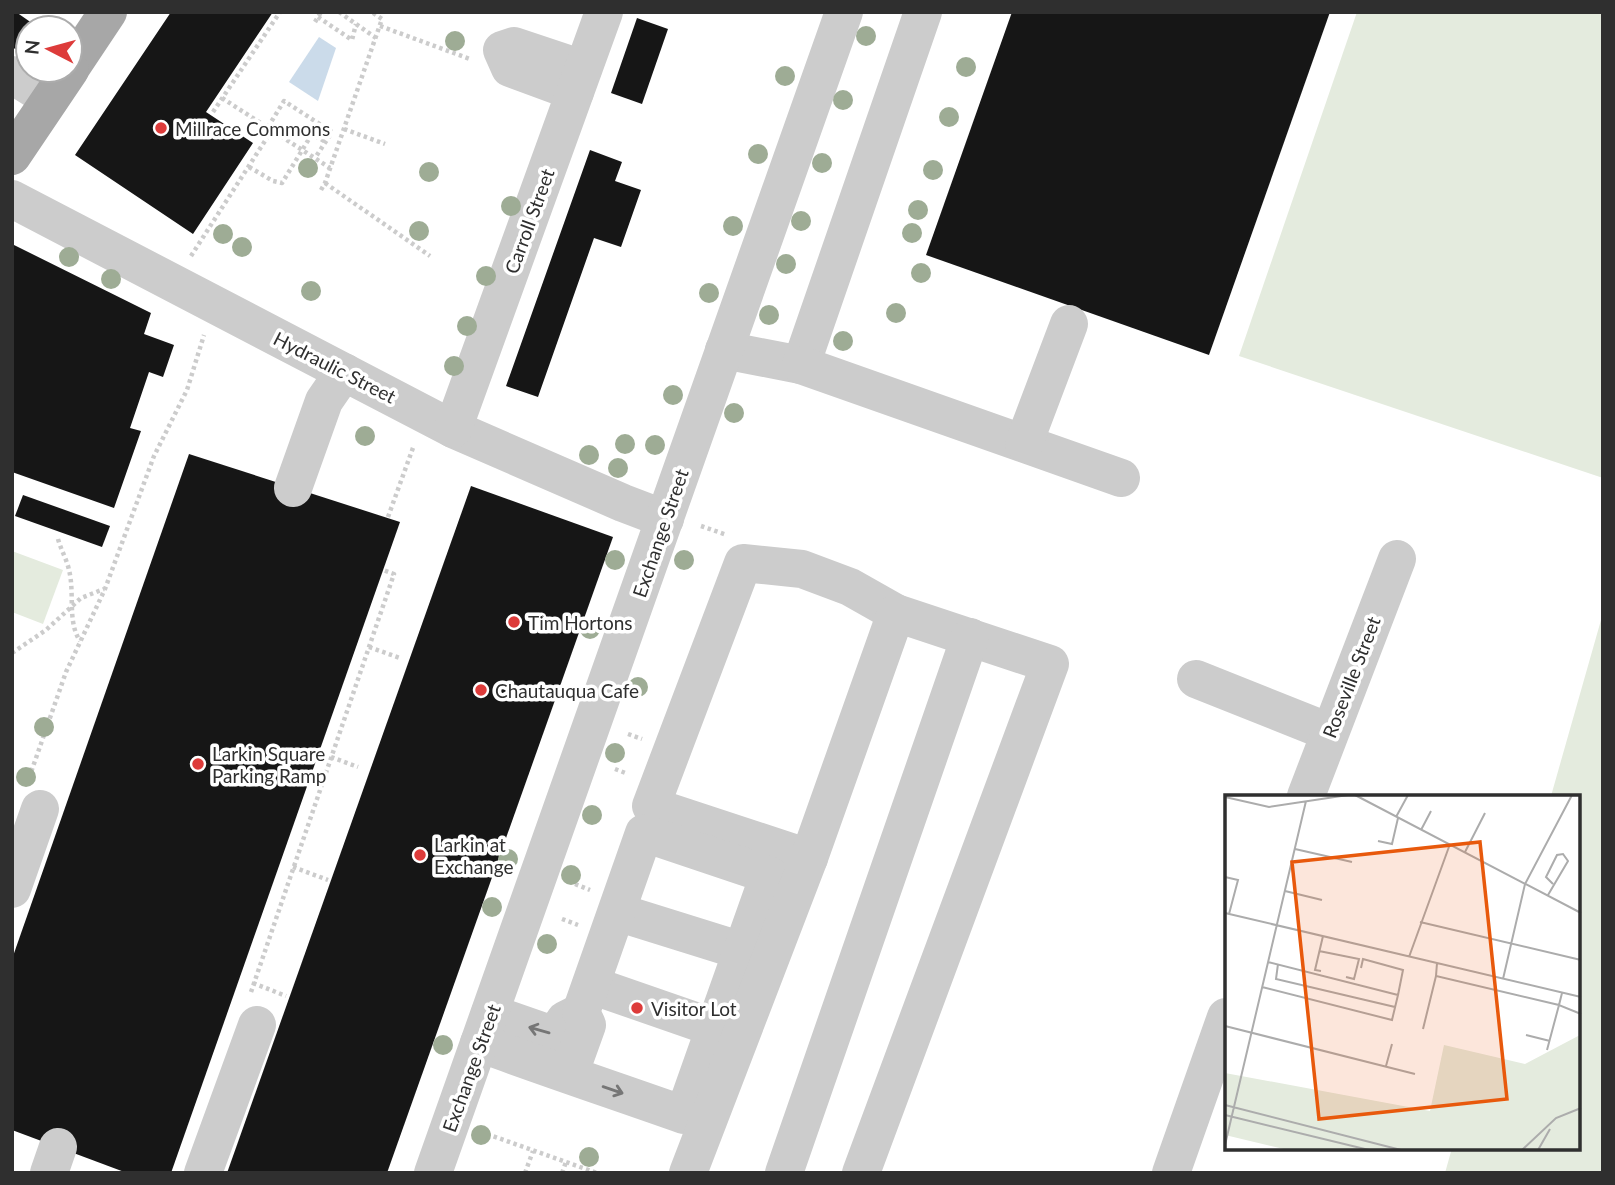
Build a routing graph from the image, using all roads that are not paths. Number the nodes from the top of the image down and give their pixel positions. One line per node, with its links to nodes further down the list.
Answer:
1 (108, 12): 5 (main road)
2 (604, 12): 13 (street, Carroll Street)
3 (844, 12): 10 (street, Exchange Street)
4 (923, 12): 11 (street)
5 (84, 48)
6 (60, 84): 7 (main road)
7 (12, 156)
8 (12, 200): 12 (street, Hydraulic Street)
9 (1069, 324): 14 (street)
10 (724, 350): 11 (street); 17 (street, Exchange Street)
11 (801, 365): 14 (street)
12 (344, 372): 13 (street, Hydraulic Street); 16 (street)
13 (453, 429): 17 (street, Hydraulic Street)
14 (1024, 443): 15 (street)
15 (1121, 478)
16 (293, 488)
17 (683, 523): 32 (street, Exchange Street)
18 (1397, 558): 22 (street, Roseville Street)
19 (896, 612): 20 (street); 25 (street); 25 (street)
20 (970, 638): 38 (street); 39 (street)
21 (1196, 679): 22 (street)
22 (1329, 732): 23 (street, Roseville Street)
23 (1306, 795)
24 (33, 799): 26 (street)
25 (809, 858): 37 (street)
26 (12, 889)
27 (617, 912): 28 (street); 28 (street); 29 (street)
28 (742, 951): 33 (street)
29 (586, 998): 32 (street, one-way to 32); 33 (street); 34 (street)
30 (254, 999): 35 (street)
31 (1225, 1023): 40 (street)
32 (485, 1028): 34 (street); 36 (street, Exchange Street)
33 (715, 1028): 34 (street, one-way to 33)
34 (569, 1075)
35 (203, 1173)
36 (433, 1173)
37 (688, 1173)
38 (784, 1173)
39 (861, 1173)
40 (1171, 1173)

